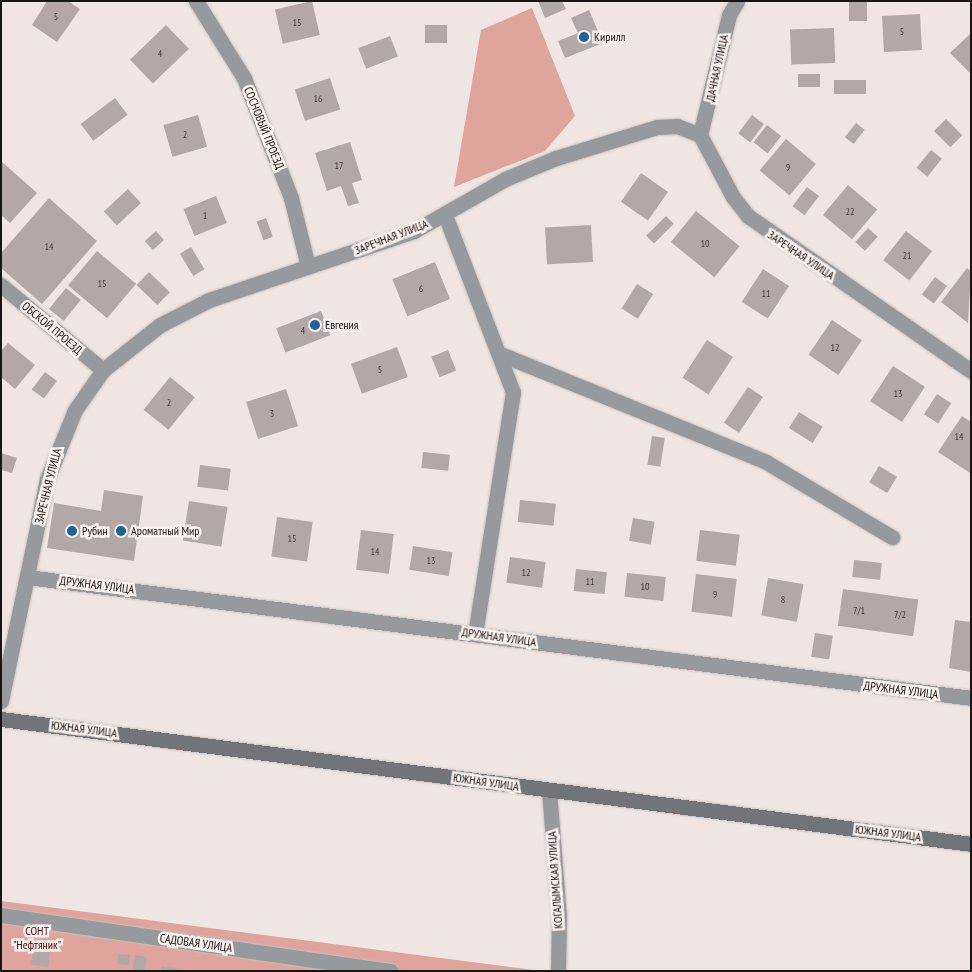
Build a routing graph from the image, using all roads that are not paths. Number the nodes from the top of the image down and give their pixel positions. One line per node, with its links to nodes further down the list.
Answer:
1 (196, 1): 5 (street, СОСНОВЫЙ ПРОЕЗД)
2 (737, 1): 3 (street, ДАЧНАЯ УЛИЦА)
3 (700, 135): 4 (street, ЗАРЕЧНАЯ УЛИЦА); 9 (street, ЗАРЕЧНАЯ УЛИЦА)
4 (445, 215): 5 (street, ЗАРЕЧНАЯ УЛИЦА); 7 (street)
5 (308, 266): 8 (street, ЗАРЕЧНАЯ УЛИЦА)
6 (1, 285): 8 (street, ОБСКОЙ ПРОЕЗД)
7 (503, 355): 10 (street); 12 (street)
8 (103, 370): 11 (street, ЗАРЕЧНАЯ УЛИЦА)
9 (971, 371)
10 (892, 537)
11 (27, 577): 12 (street, ДРУЖНАЯ УЛИЦА); 13 (street, ЗАРЕЧНАЯ УЛИЦА)
12 (475, 634): 14 (street, ДРУЖНАЯ УЛИЦА)
13 (2, 695)
14 (971, 698)
15 (1, 719): 16 (street, ЮЖНАЯ УЛИЦА)
16 (549, 790): 17 (street, ЮЖНАЯ УЛИЦА); 20 (street, КОГАЛЫМСКАЯ УЛИЦА)
17 (971, 844)
18 (1, 915): 19 (street, САДОВАЯ УЛИЦА)
19 (391, 971)
20 (558, 971)

